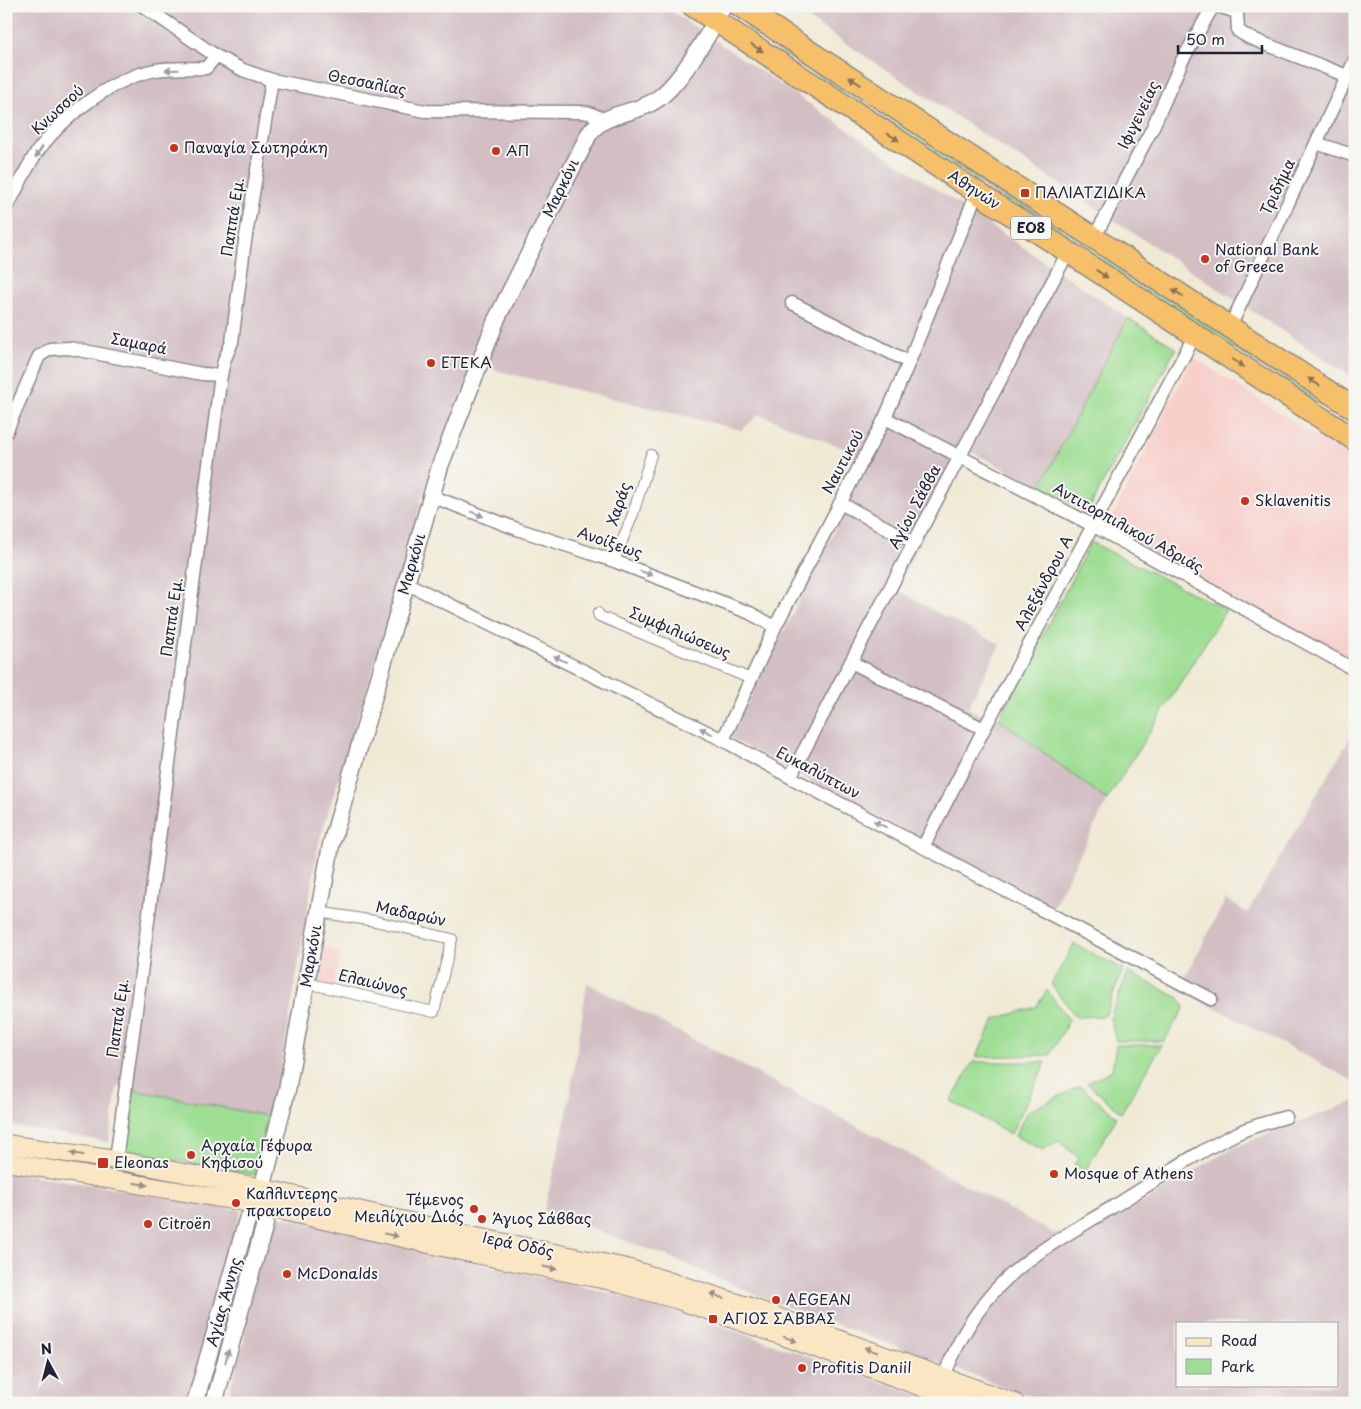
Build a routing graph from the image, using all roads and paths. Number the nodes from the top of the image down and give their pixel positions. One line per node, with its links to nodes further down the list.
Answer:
1 (143, 6): 8 (street, Θεσσαλίας)
2 (693, 6): 7 (highway, Αθηνών / ΕΟ8)
3 (740, 6): 17 (highway, Αθηνών / ΕΟ8, one-way to 3)
4 (1212, 6): 17 (street, Ιφιγενείας)
5 (1218, 6): 6 (street)
6 (1239, 9): 10 (street)
7 (721, 14): 12 (street, Μαρκόνι); 15 (highway, Αθηνών / ΕΟ8, one-way to 15)
8 (216, 56): 11 (street, Θεσσαλίας); 16 (street, Κνωσσού, one-way to 16)
9 (1355, 60): 10 (street, Τριδήμα)
10 (1347, 76): 13 (street, Τριδήμα)
11 (272, 80): 12 (street, Θεσσαλίας); 23 (street, Παππά Εμ.)
12 (604, 119): 30 (street, Μαρκόνι)
13 (1316, 143): 14 (street); 20 (street, Τριδήμα)
14 (1355, 156)
15 (977, 192): 18 (highway, Αθηνών / ΕΟ8); 22 (street, Ναυτικού)
16 (6, 208)
17 (1094, 238): 20 (highway, Αθηνών / ΕΟ8, one-way to 17)
18 (1068, 252): 21 (highway, Αθηνών / ΕΟ8, one-way to 21); 29 (street, Αγίου Σάββα)
19 (792, 303): 22 (street)
20 (1230, 327): 24 (highway, Αθηνών / ΕΟ8, one-way to 20)
21 (1195, 335): 27 (highway, Αθηνών / ΕΟ8, one-way to 27); 32 (street, Αλεξάνδρου Α)
22 (909, 362): 25 (street, Ναυτικού)
23 (221, 375): 26 (street, Σαμαρά); 51 (street, Παππά Εμ.)
24 (1355, 409)
25 (885, 418): 29 (street, Αντιτορπιλικού Αδριάς); 31 (street, Ναυτικού)
26 (6, 432)
27 (1355, 440)
28 (650, 455): 34 (street, Χαράς)
29 (960, 458): 32 (street, Αντιτορπιλικού Αδριάς); 33 (street, Αγίου Σάββα)
30 (431, 496): 34 (street, Ανοίξεως, one-way to 34); 35 (street, Μαρκόνι)
31 (840, 503): 33 (street); 37 (street, Ναυτικού)
32 (1094, 526): 39 (street, Αντιτορπιλικού Αδριάς); 41 (street, Αλεξάνδρου Α)
33 (915, 542): 38 (street, Αγίου Σάββα)
34 (614, 561): 37 (street, Ανοίξεως, one-way to 37)
35 (406, 582): 42 (street, Ευκαλύπτων, one-way to 35); 45 (street, Μαρκόνι)
36 (598, 613): 40 (street, Συμφιλιώσεως)
37 (775, 627): 40 (street, Ναυτικού)
38 (852, 662): 41 (street); 43 (street, Αγίου Σάββα)
39 (1355, 670)
40 (751, 679): 42 (street, Ναυτικού)
41 (984, 729): 44 (street, Αλεξάνδρου Α)
42 (723, 740): 43 (street, Ευκαλύπτων)
43 (790, 777): 44 (street, Ευκαλύπτων, one-way to 43)
44 (923, 847): 47 (street, Ευκαλύπτων)
45 (318, 912): 46 (street, Μαρκόνι); 48 (street, Μαδαρών)
46 (306, 983): 48 (street, Ελαιώνος); 53 (street, Μαρκόνι)
47 (1211, 999)
48 (434, 1012)
49 (1286, 1117): 54 (street)
50 (6, 1144): 51 (main road, Ιερά Οδός, one-way to 50)
51 (116, 1160): 53 (main road, Ιερά Οδός)
52 (6, 1162): 53 (main road, Ιερά Οδός, one-way to 53)
53 (260, 1196): 54 (main road, Ιερά Οδός, one-way to 53); 55 (street, Αγίας Άννης); 56 (street, Αγίας Άννης, one-way to 53); 57 (main road, Ιερά Οδός, one-way to 57)
54 (944, 1376): 58 (main road, Ιερά Οδός)
55 (195, 1403)
56 (214, 1403)
57 (966, 1403)
58 (1015, 1403)

